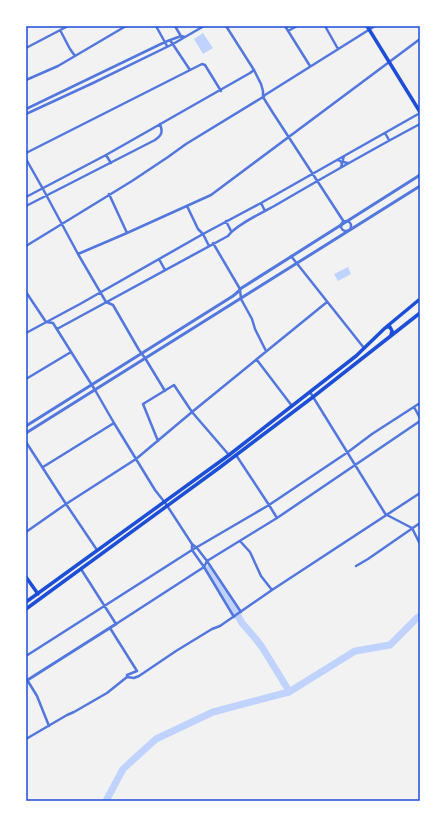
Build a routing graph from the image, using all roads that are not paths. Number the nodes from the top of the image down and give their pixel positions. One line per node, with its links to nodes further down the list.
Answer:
1 (68, 26): 12 (street)
2 (126, 26): 23 (street)
3 (156, 26): 18 (street)
4 (175, 26): 15 (street)
5 (204, 26): 15 (street)
6 (226, 26): 27 (street)
7 (285, 26): 14 (street)
8 (297, 26): 14 (street)
9 (324, 26): 22 (street)
10 (367, 26): 13 (main road)
11 (375, 26): 13 (street)
12 (60, 30): 21 (street); 23 (street)
13 (369, 30): 22 (street); 24 (main road)
14 (288, 31): 25 (street)
15 (182, 38): 17 (street); 19 (street)
16 (420, 39): 24 (street)
17 (170, 40): 18 (street); 19 (street)
18 (165, 42): 20 (street); 28 (street)
19 (173, 44): 20 (street); 26 (street)
20 (167, 46): 30 (street)
21 (26, 48)
22 (338, 49): 25 (street)
23 (75, 56): 29 (street)
24 (389, 62): 34 (main road); 39 (street)
25 (310, 67): 32 (street)
26 (190, 70): 31 (street); 41 (street)
27 (254, 70): 31 (street); 32 (street)
28 (91, 78): 30 (street); 33 (street)
29 (26, 80)
30 (93, 83): 35 (street)
31 (221, 90): 36 (street)
32 (263, 97): 39 (street); 55 (street)
33 (26, 109)
34 (420, 111): 38 (street)
35 (26, 114)
36 (160, 124): 42 (street); 46 (street)
37 (420, 124): 40 (street)
38 (385, 133): 40 (street); 43 (street)
39 (288, 137): 49 (street); 62 (street)
40 (389, 140): 47 (street)
41 (26, 153)
42 (106, 155): 46 (street); 53 (street)
43 (344, 156): 45 (street); 47 (street)
44 (26, 159): 53 (street)
45 (337, 160): 48 (street); 49 (street)
46 (111, 163): 56 (street)
47 (348, 163): 48 (street)
48 (341, 167): 51 (street)
49 (312, 174): 51 (street); 60 (street)
50 (420, 175): 54 (street)
51 (318, 181): 64 (street); 66 (street)
52 (420, 186): 59 (street)
53 (43, 189): 56 (street); 57 (street)
54 (391, 193): 58 (street); 59 (street)
55 (109, 194): 67 (street); 70 (street)
56 (47, 196): 61 (street); 67 (street)
57 (26, 197)
58 (379, 200): 63 (street); 66 (street)
59 (396, 201): 63 (street)
60 (261, 203): 64 (street); 65 (street)
61 (26, 206)
62 (187, 206): 70 (street); 71 (street)
63 (384, 208): 68 (street)
64 (265, 211): 69 (street)
65 (226, 221): 69 (street); 71 (street)
66 (344, 222): 68 (street); 68 (street); 76 (street)
67 (62, 224): 73 (street); 75 (street)
68 (349, 230): 78 (street)
69 (231, 231): 72 (street)
70 (127, 233): 75 (street)
71 (203, 234): 74 (street); 77 (street)
72 (213, 243): 74 (street); 80 (street)
73 (26, 246)
74 (209, 246): 79 (street)
75 (78, 254): 82 (street)
76 (291, 256): 78 (street); 80 (street)
77 (159, 259): 79 (street); 82 (street)
78 (296, 264): 83 (street); 86 (street)
79 (165, 270): 85 (street)
80 (240, 289): 83 (street); 98 (street)
81 (26, 292): 88 (street)
82 (101, 292): 85 (street); 88 (street)
83 (241, 299): 96 (street); 99 (street)
84 (420, 299): 89 (main road)
85 (106, 302): 91 (street); 98 (street)
86 (327, 302): 95 (street); 96 (street)
87 (420, 313): 92 (main road)
88 (46, 322): 91 (street); 93 (street)
89 (390, 323): 90 (main road); 92 (main road)
90 (385, 328): 94 (main road); 95 (main road)
91 (57, 329): 97 (street)
92 (397, 331): 94 (main road)
93 (26, 333)
94 (391, 336): 106 (main road)
95 (364, 348): 105 (main road)
96 (266, 351): 100 (street)
97 (71, 352): 101 (street); 102 (street)
98 (141, 354): 99 (street); 102 (street)
99 (145, 358): 103 (street); 104 (street)
100 (257, 360): 108 (street); 110 (street)
101 (26, 379)
102 (92, 385): 103 (street); 114 (street)
103 (95, 390): 113 (street); 115 (street)
104 (165, 391): 110 (street); 116 (street)
105 (310, 392): 106 (street); 108 (main road)
106 (313, 397): 118 (street); 120 (main road)
107 (420, 403): 109 (street)
108 (292, 406): 119 (main road)
109 (414, 407): 111 (street); 118 (street)
110 (192, 412): 116 (street); 119 (street)
111 (420, 418)
112 (420, 421): 123 (street)
113 (114, 423): 121 (street); 124 (street)
114 (26, 426)
115 (26, 433)
116 (158, 441): 121 (street)
117 (26, 442): 124 (street)
118 (348, 452): 123 (street); 129 (street)
119 (229, 455): 122 (main road)
120 (236, 455): 125 (main road); 129 (street)
121 (136, 460): 127 (street); 128 (street)
122 (217, 464): 125 (main road); 128 (main road)
123 (355, 465): 130 (street); 131 (street)
124 (43, 467): 127 (street)
125 (220, 468): 128 (main road)
126 (420, 494): 130 (street)
127 (66, 504): 134 (street); 139 (street)
128 (166, 504): 136 (street); 139 (main road); 144 (main road)
129 (269, 505): 131 (street); 138 (street)
130 (386, 515): 133 (street); 146 (street)
131 (277, 518): 135 (street)
132 (420, 523): 133 (street)
133 (412, 528): 137 (street); 142 (street)
134 (26, 532)
135 (240, 541): 141 (street); 146 (street)
136 (192, 544): 138 (street); 140 (street)
137 (420, 544)
138 (197, 548): 140 (street); 141 (street)
139 (97, 550): 147 (main road)
140 (192, 550): 143 (street); 150 (street)
141 (207, 561): 143 (street); 152 (street)
142 (356, 566)
143 (204, 567): 153 (street); 154 (street)
144 (81, 569): 148 (main road); 150 (street)
145 (26, 577): 147 (main road)
146 (272, 590): 152 (street)
147 (37, 594): 148 (main road); 149 (main road)
148 (41, 599): 151 (main road)
149 (26, 602)
150 (104, 606): 154 (street); 156 (street)
151 (26, 609)
152 (241, 612): 153 (street)
153 (234, 617): 157 (street)
154 (116, 624): 155 (street)
155 (110, 628): 157 (street); 158 (street)
156 (26, 656)
157 (128, 677): 159 (street)
158 (27, 680): 159 (street)
159 (49, 726): 160 (street)
160 (26, 739)

